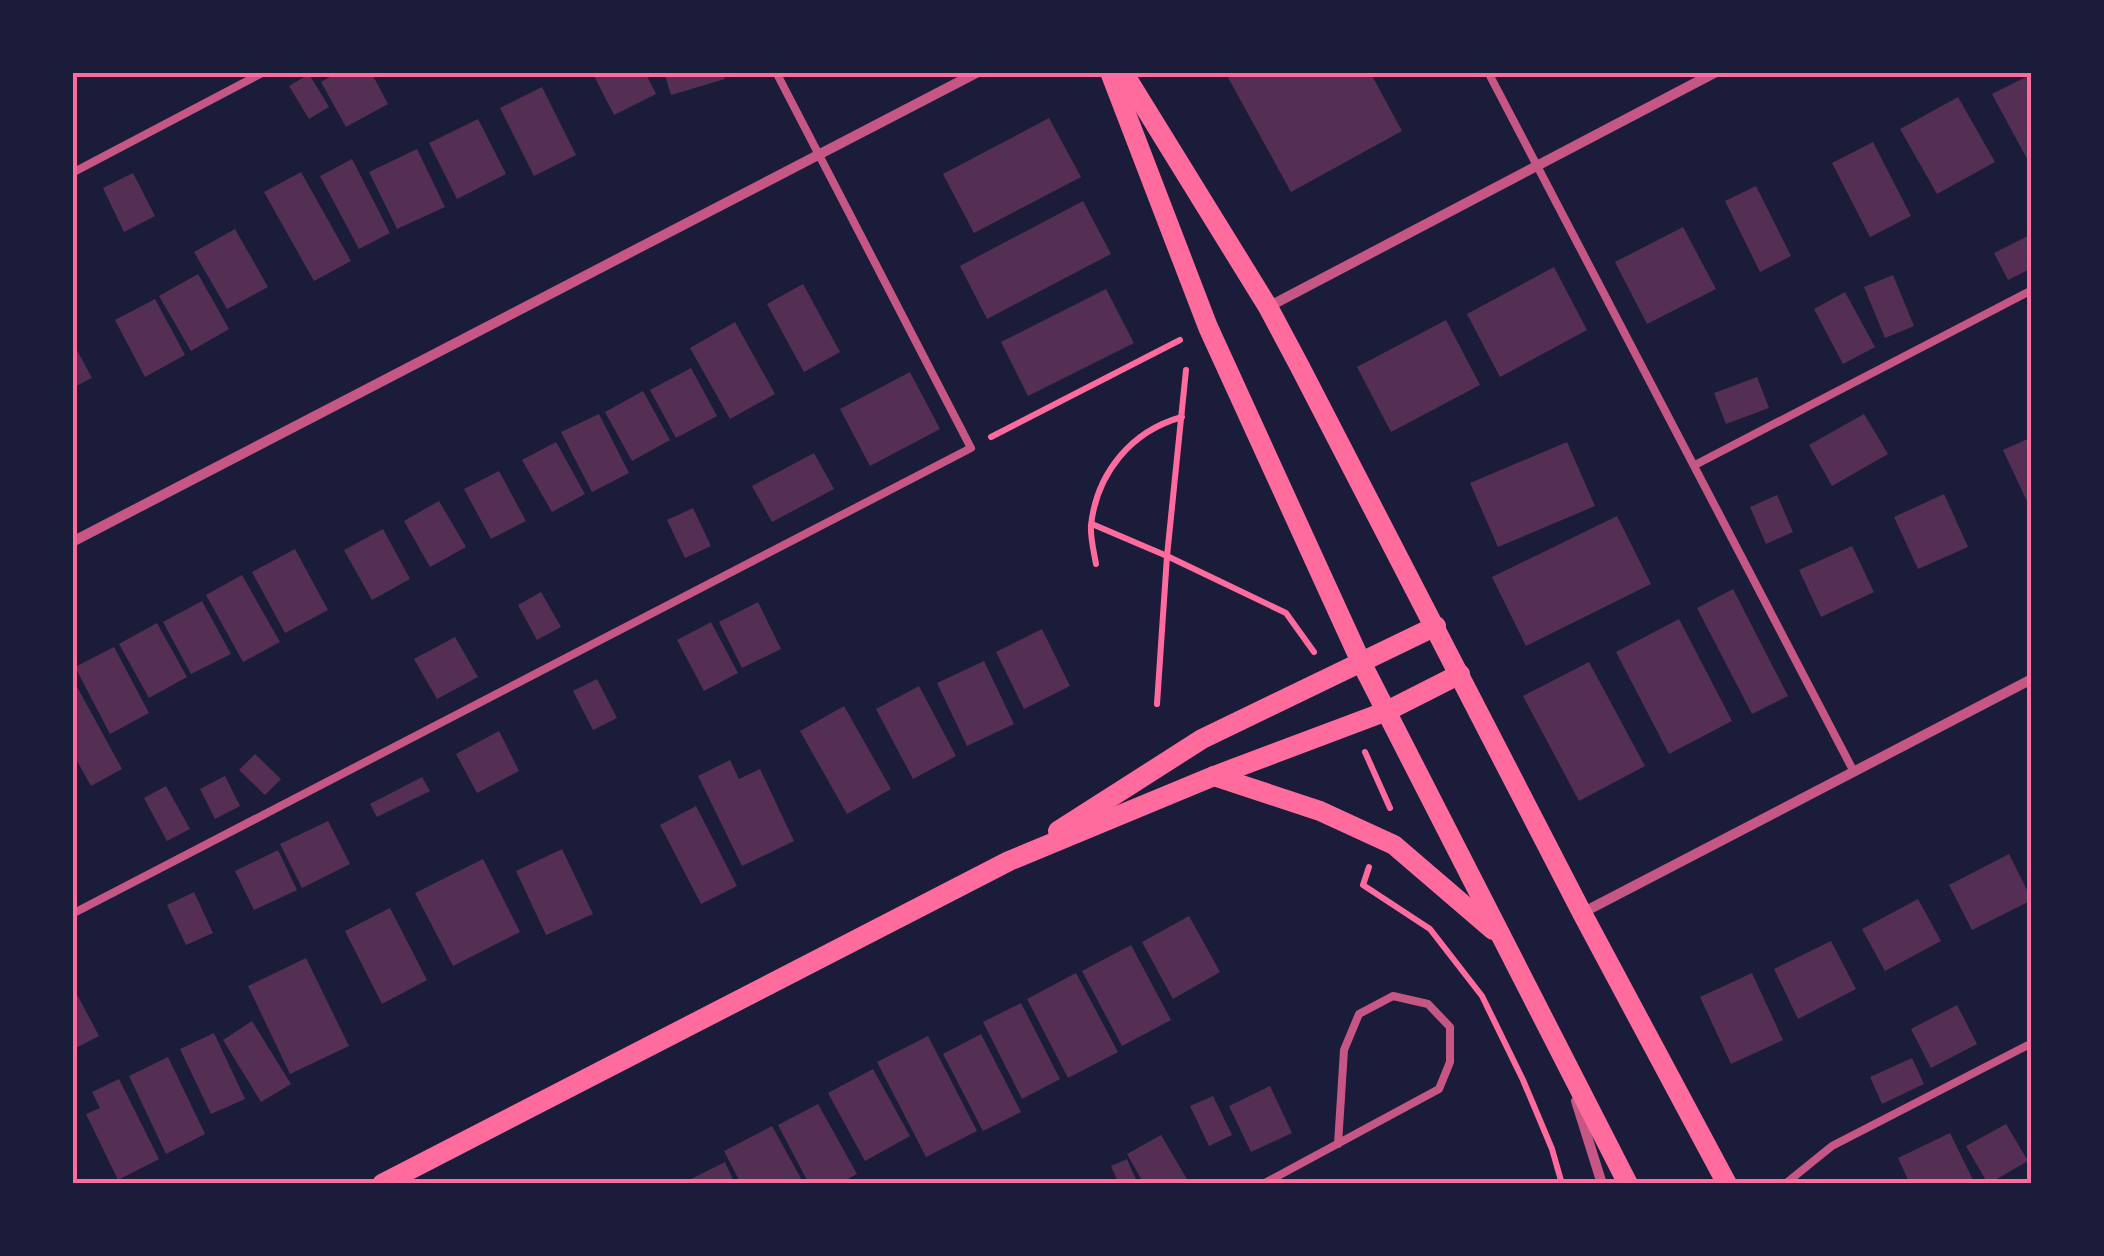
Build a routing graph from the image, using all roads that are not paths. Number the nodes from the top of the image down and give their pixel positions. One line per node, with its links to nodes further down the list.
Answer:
1 (264, 72): 10 (lane)
2 (776, 72): 8 (lane)
3 (978, 72): 8 (street)
4 (1110, 72): 16 (main road)
5 (1123, 72): 12 (main road)
6 (1488, 72): 9 (lane)
7 (1716, 72): 9 (street)
8 (818, 153): 14 (street); 24 (lane)
9 (1537, 168): 12 (street); 13 (lane)
10 (72, 174)
11 (2032, 290): 13 (lane)
12 (1268, 307): 15 (main road)
13 (1694, 465): 20 (lane)
14 (72, 542)
15 (1436, 626): 16 (main road); 17 (main road)
16 (1361, 662): 19 (main road); 22 (main road)
17 (1460, 674): 19 (main road); 23 (main road)
18 (2032, 679): 20 (street)
19 (1387, 712): 21 (main road); 25 (main road)
20 (1854, 772): 23 (street)
21 (1214, 776): 22 (main road); 25 (main road)
22 (1010, 862): 29 (main road)
23 (1582, 913): 33 (main road)
24 (72, 914)
25 (1499, 936): 27 (main road)
26 (2032, 1043): 34 (lane)
27 (1564, 1062): 31 (street); 32 (main road)
28 (1338, 1144): 28 (lane); 30 (lane)
29 (382, 1184)
30 (1262, 1184)
31 (1602, 1184)
32 (1628, 1184)
33 (1728, 1184)
34 (1784, 1184)

